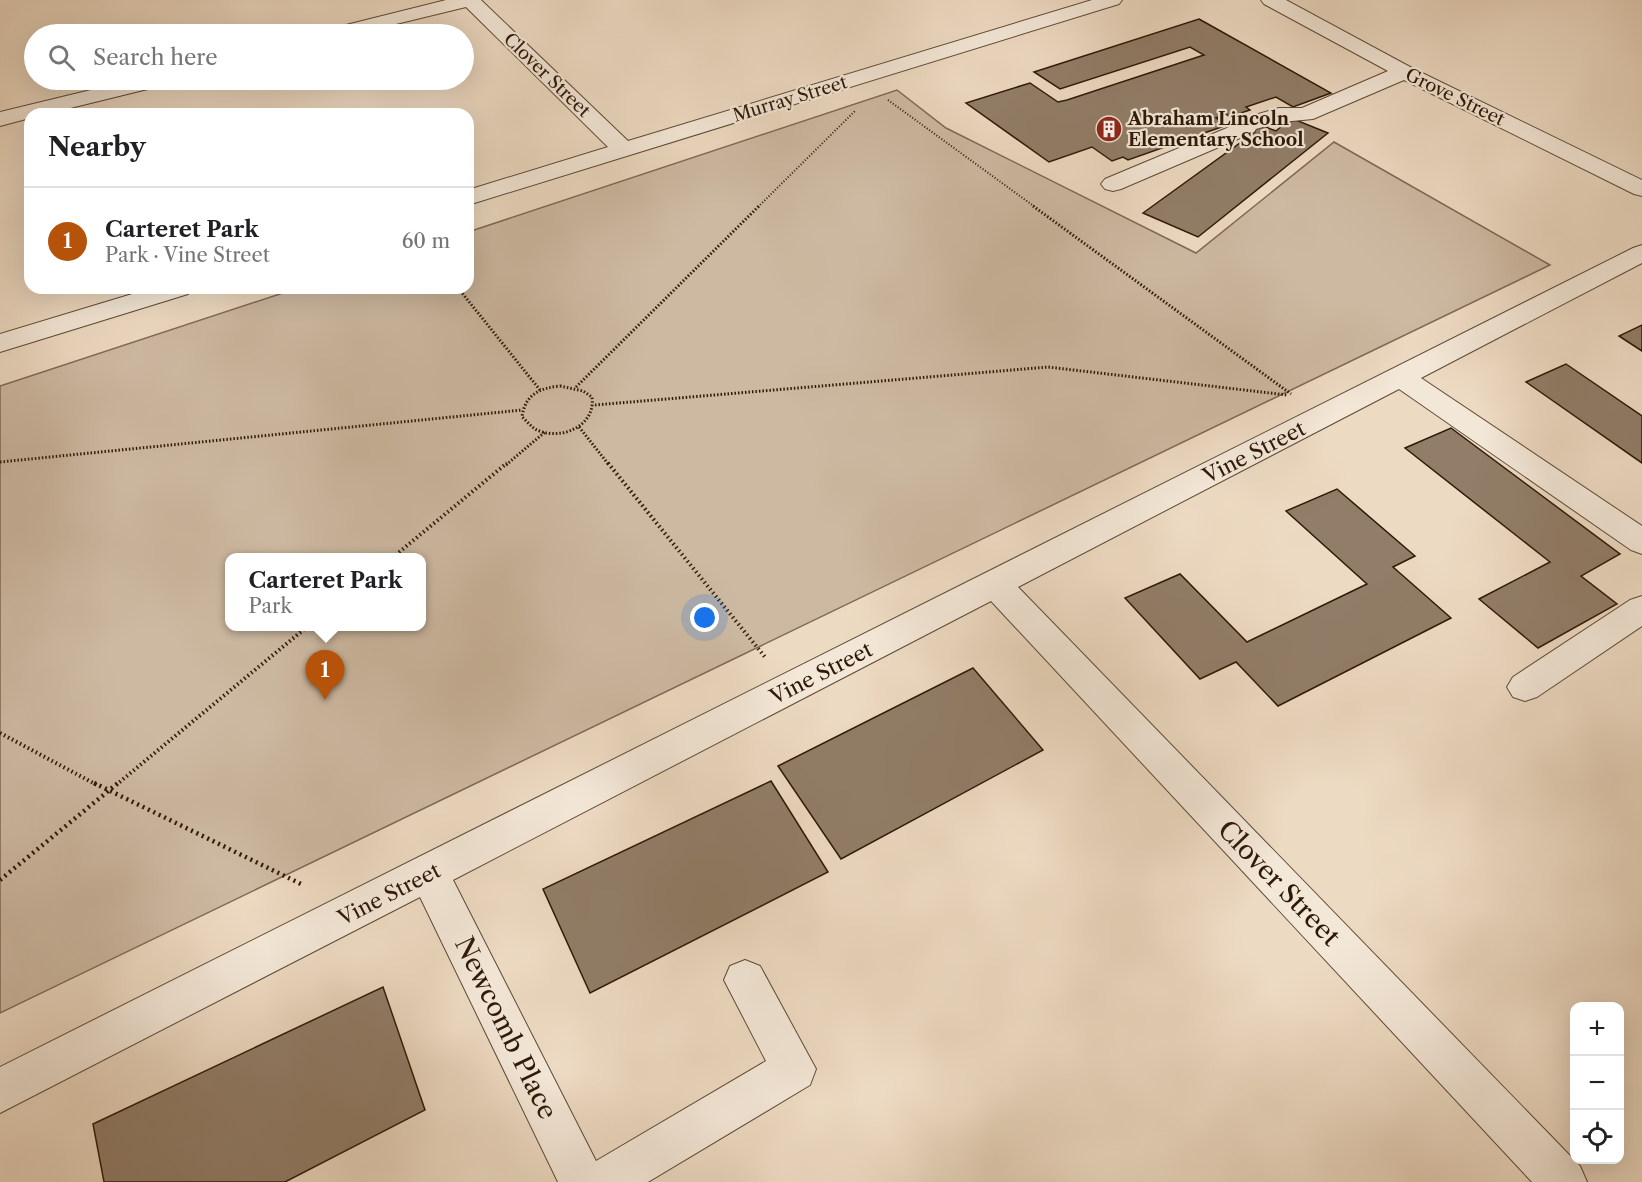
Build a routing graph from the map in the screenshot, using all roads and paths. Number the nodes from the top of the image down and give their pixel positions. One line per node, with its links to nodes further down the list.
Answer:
1 (470, 0): 4 (street); 12 (street, Clover Street)
2 (1112, 0): 12 (street, Murray Street)
3 (1270, 0): 5 (street, Grove Street)
4 (373, 24)
5 (1405, 72): 13 (street); 14 (street, Grove Street)
6 (116, 90): 8 (street)
7 (885, 98): 23 (path)
8 (44, 108)
9 (859, 108): 21 (path)
10 (24, 113): 11 (street)
11 (0, 119)
12 (624, 150): 15 (street, Murray Street)
13 (1113, 184)
14 (1642, 189)
15 (474, 196)
16 (1642, 253): 20 (street, Vine Street)
17 (159, 294): 19 (street)
18 (463, 294): 22 (path)
19 (0, 343)
20 (1401, 377): 28 (street); 30 (street, Vine Street)
21 (576, 387): 22 (path); 23 (path)
22 (541, 390): 24 (path)
23 (595, 405): 25 (path)
24 (522, 410): 26 (path); 27 (path)
25 (579, 427): 26 (path); 33 (path)
26 (544, 432): 29 (path)
27 (0, 462)
28 (1642, 542)
29 (398, 553)
30 (995, 584): 37 (street, Vine Street); 44 (street, Clover Street)
31 (1642, 609): 34 (street)
32 (304, 631): 36 (path)
33 (765, 657)
34 (1526, 687)
35 (0, 733): 36 (path)
36 (109, 791): 38 (path); 39 (path)
37 (429, 873): 41 (street, Vine Street); 42 (street, Newcomb Place)
38 (0, 880)
39 (301, 884)
40 (745, 980): 43 (street)
41 (0, 1091)
42 (582, 1182)
43 (604, 1182)
44 (1564, 1182)

